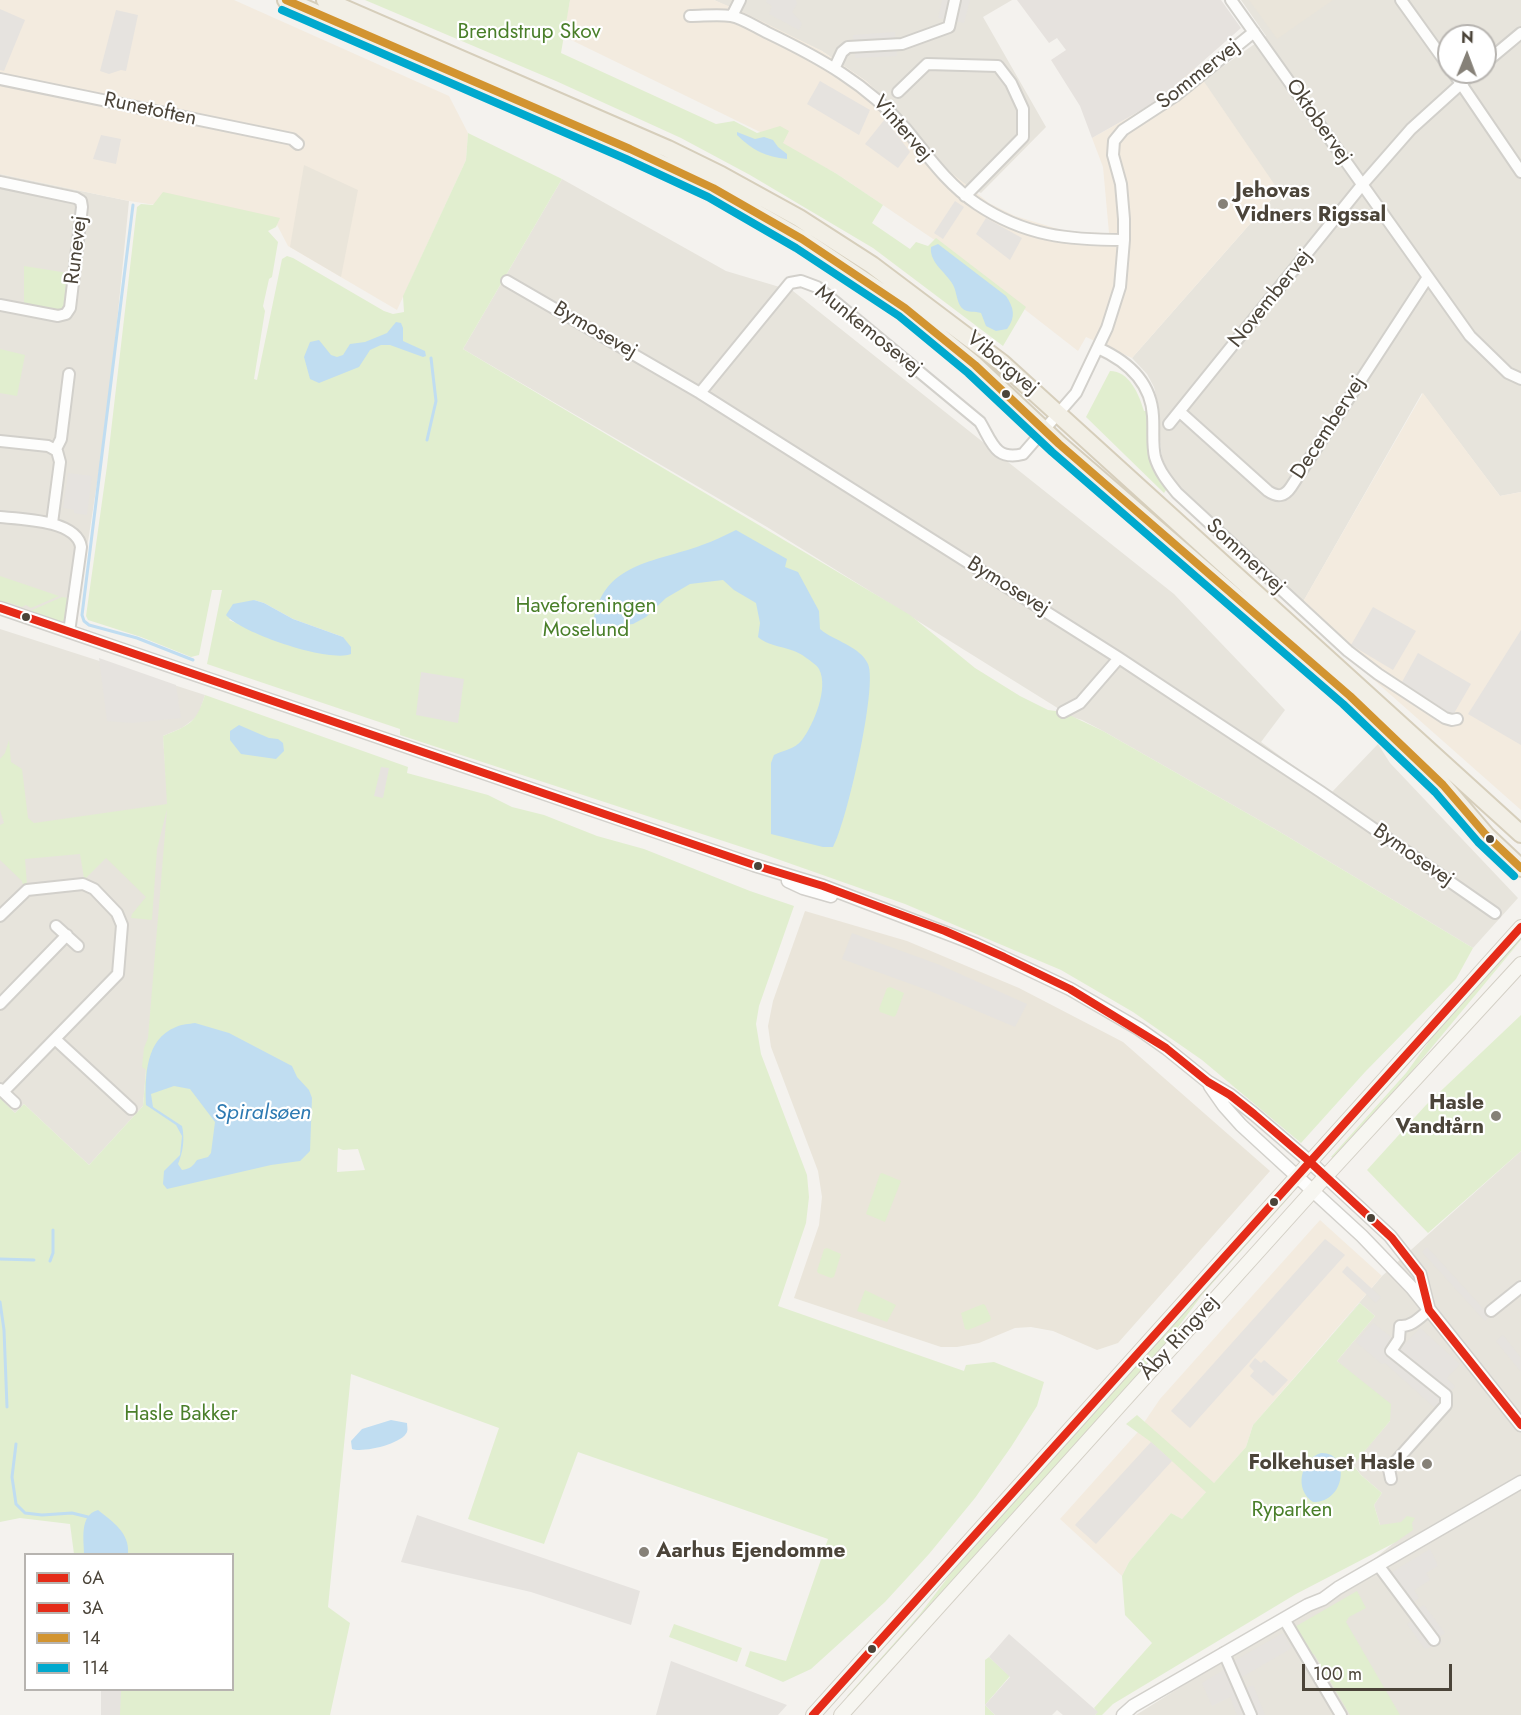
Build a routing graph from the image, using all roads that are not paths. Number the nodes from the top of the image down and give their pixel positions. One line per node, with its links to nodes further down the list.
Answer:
1 (286, 0): 34 (main road, Viborgvej)
2 (325, 0): 32 (main road, Viborgvej)
3 (740, 0): 8 (street)
4 (955, 0): 13 (street)
5 (1231, 0): 9 (street, Oktobervej)
6 (1401, 0): 11 (street)
7 (690, 16): 8 (street, Vintervej)
8 (732, 16): 13 (street, Vintervej)
9 (1254, 32): 21 (street, Oktobervej); 23 (street, Sommervej)
10 (1521, 33): 12 (street)
11 (1437, 50)
12 (1497, 53)
13 (835, 67): 22 (street, Vintervej)
14 (0, 79): 18 (street, Runetoften)
15 (1460, 84): 21 (street, Novembervej)
16 (1462, 84): 19 (street)
17 (898, 92): 22 (street, Vintervej)
18 (298, 144)
19 (1521, 172)
20 (0, 182): 26 (street, Runevej)
21 (1362, 185): 24 (street, Oktobervej); 31 (street, Novembervej)
22 (965, 196): 23 (street, Vintervej)
23 (1124, 240): 27 (street, Sommervej)
24 (1428, 277): 29 (street, Oktobervej); 31 (street, Decembervej)
25 (507, 281): 30 (street, Bymosevej)
26 (0, 305)
27 (1098, 348): 32 (street, Sommervej); 43 (street, Sommervej)
28 (69, 374): 36 (street)
29 (1521, 379)
30 (700, 393): 34 (street, Munkemosevej); 41 (street, Bymosevej)
31 (1180, 412): 33 (street, Novembervej)
32 (1059, 413): 34 (street, Sommervej); 44 (main road, Viborgvej)
33 (1169, 424)
34 (1045, 430): 45 (main road, Viborgvej)
35 (0, 441): 36 (street)
36 (56, 449): 38 (street)
37 (0, 517): 38 (street)
38 (52, 523): 40 (street)
39 (0, 608): 40 (street)
40 (69, 632): 55 (street)
41 (1119, 658): 42 (street); 46 (street, Bymosevej)
42 (1063, 712)
43 (1457, 719)
44 (1521, 834)
45 (1521, 868)
46 (1496, 913)
47 (0, 916): 54 (street)
48 (56, 926): 50 (street)
49 (1521, 927): 59 (main road, Åby Ringvej)
50 (67, 935): 51 (street); 53 (street)
51 (78, 946)
52 (1521, 964): 61 (main road, Åby Ringvej)
53 (0, 1004)
54 (55, 1039): 56 (street); 58 (street)
55 (1208, 1082): 59 (street); 60 (street)
56 (2, 1091): 57 (street)
57 (15, 1103)
58 (131, 1110)
59 (1310, 1162): 60 (main road, Åby Ringvej); 61 (street)
60 (1297, 1176): 62 (street); 73 (main road, Åby Ringvej)
61 (1326, 1176): 62 (main road, Åby Ringvej); 64 (street)
62 (1313, 1190): 64 (street); 74 (main road, Åby Ringvej)
63 (1521, 1287): 65 (street)
64 (1429, 1310): 66 (street); 67 (street)
65 (1491, 1311)
66 (1521, 1425)
67 (1391, 1479)
68 (1521, 1482): 69 (street)
69 (1378, 1565): 70 (street); 71 (street)
70 (1284, 1619): 72 (street); 77 (street)
71 (1434, 1640)
72 (1224, 1653): 75 (street); 76 (street)
73 (816, 1711): 74 (street)
74 (839, 1715)
75 (1123, 1715)
76 (1251, 1715)
77 (1341, 1715)

